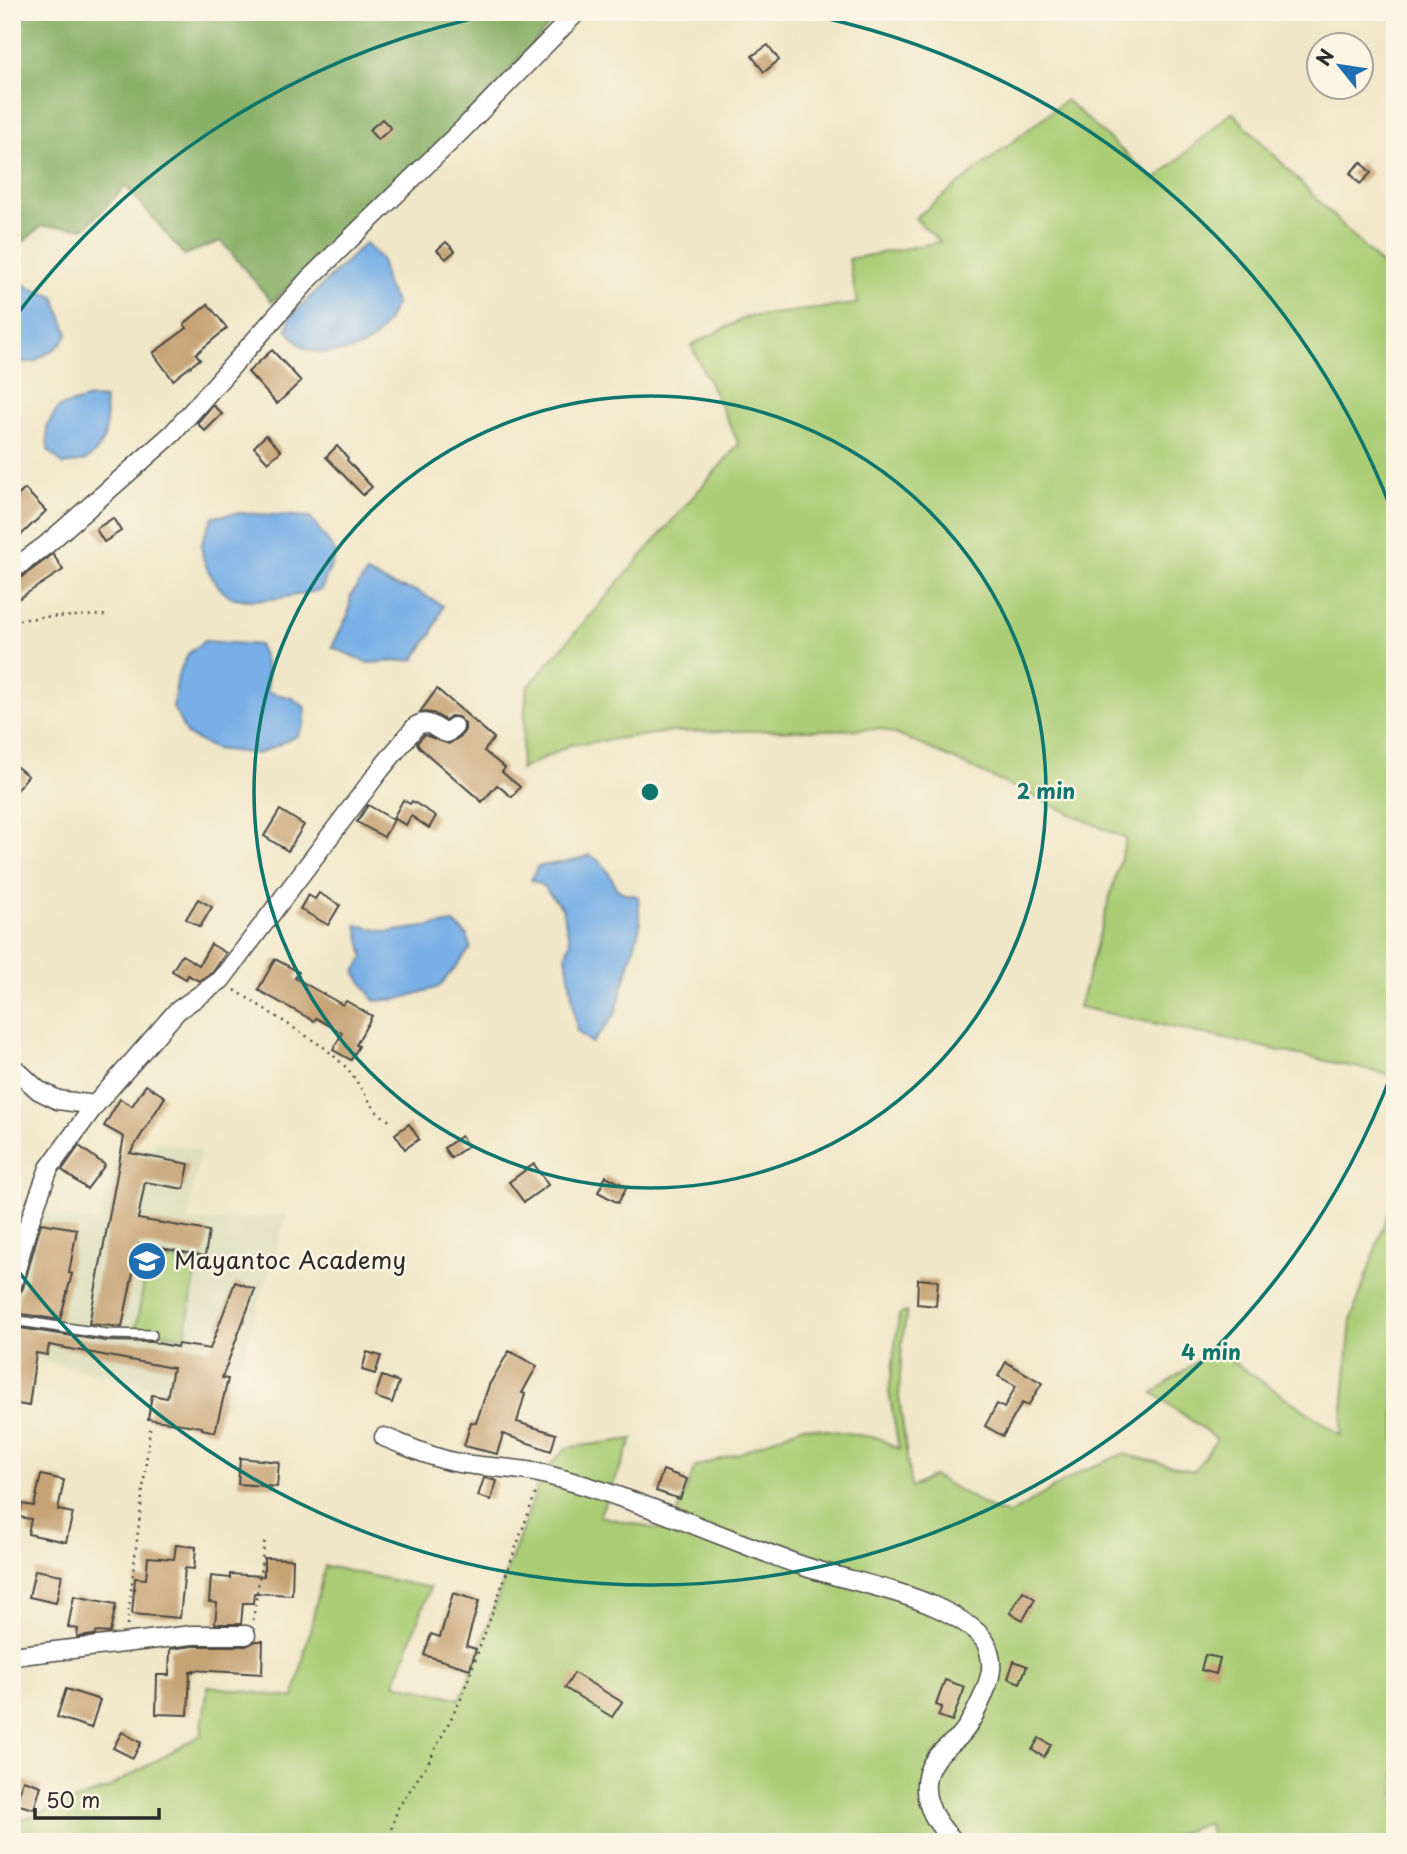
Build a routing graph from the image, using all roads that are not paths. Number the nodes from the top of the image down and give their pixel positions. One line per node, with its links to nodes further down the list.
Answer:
1 (577, 12): 2 (street)
2 (12, 570)
3 (454, 727): 5 (street)
4 (12, 1066): 5 (street)
5 (95, 1105): 6 (street)
6 (20, 1226): 7 (street)
7 (12, 1285)
8 (12, 1320): 9 (lane)
9 (152, 1335)
10 (384, 1437): 13 (street)
11 (246, 1635): 12 (street)
12 (12, 1656)
13 (955, 1842)

